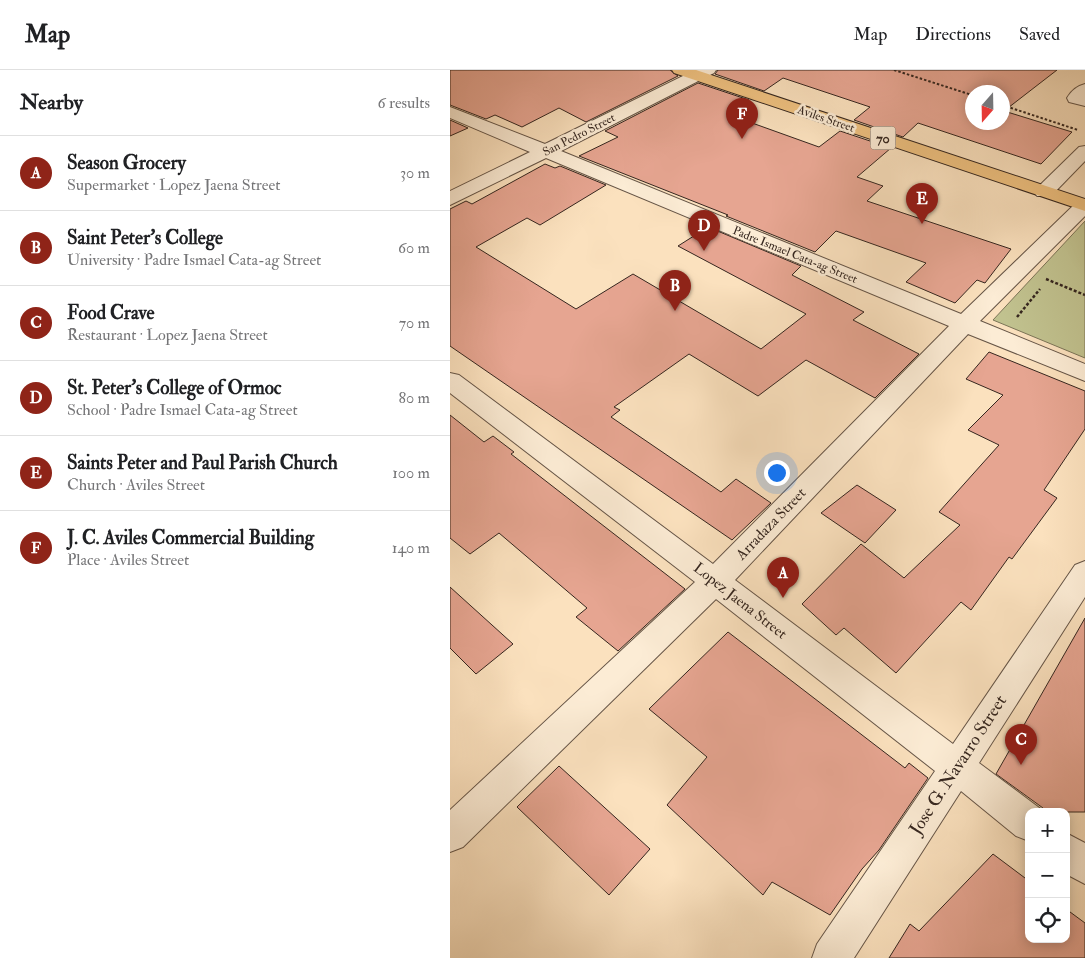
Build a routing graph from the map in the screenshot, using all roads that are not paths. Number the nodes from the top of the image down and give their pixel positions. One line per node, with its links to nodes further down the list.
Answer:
1 (695, 72): 6 (street, San Pedro Street); 7 (highway, Aviles Street / 70)
2 (1085, 89): 3 (street)
3 (1085, 102)
4 (450, 112): 6 (street, Padre Ismael Cata-ag Street)
5 (1085, 151): 7 (street)
6 (545, 152): 8 (street, San Pedro Street); 10 (street, Padre Ismael Cata-ag Street)
7 (1044, 192): 9 (highway, Aviles Street / 70)
8 (450, 199)
9 (1085, 205): 10 (street, Arradaza Street)
10 (964, 324): 11 (street, Padre Ismael Cata-ag Street); 14 (street, Arradaza Street)
11 (1085, 373)
12 (450, 381): 14 (street, Lopez Jaena Street)
13 (1085, 573): 15 (street, Jose G. Navarro Street)
14 (715, 581): 15 (street, Lopez Jaena Street); 17 (street, Arradaza Street)
15 (956, 768): 16 (street, Lopez Jaena Street); 20 (street, Jose G. Navarro Street)
16 (1025, 820)
17 (450, 834)
18 (1069, 853): 19 (street)
19 (1085, 866)
20 (831, 958)

